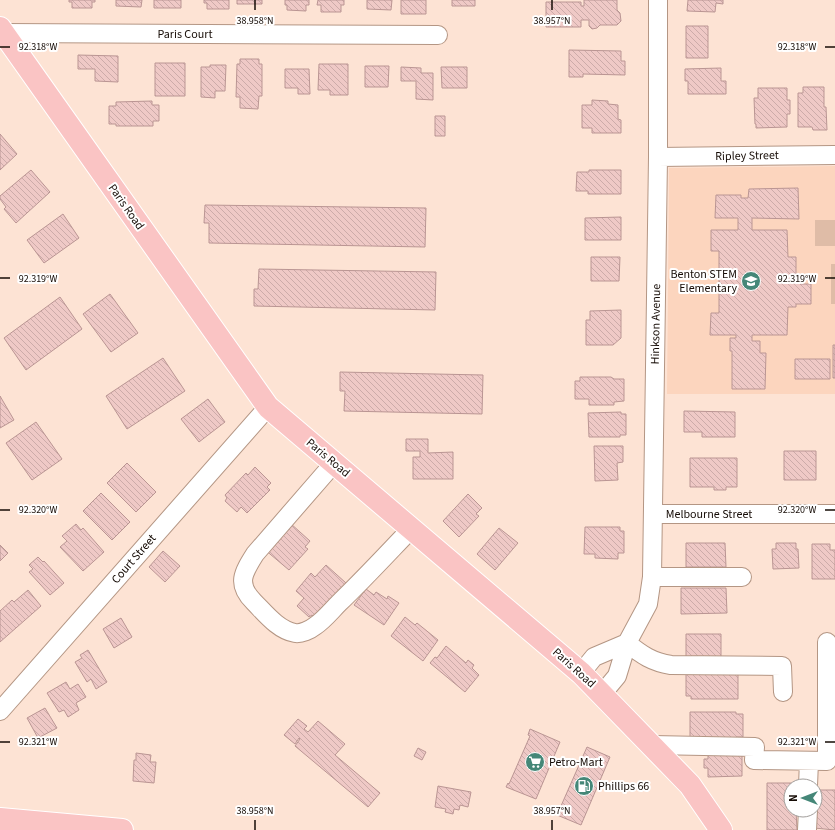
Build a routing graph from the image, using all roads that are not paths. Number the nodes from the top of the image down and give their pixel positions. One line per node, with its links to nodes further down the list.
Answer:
1 (658, 0): 5 (street, Hinkson Avenue)
2 (2, 30): 3 (street, Paris Court); 6 (main road, Paris Road)
3 (438, 35)
4 (835, 155): 5 (street, Ripley Street)
5 (658, 157): 8 (street, Hinkson Avenue)
6 (268, 407): 7 (main road, Paris Road); 18 (street, Court Street)
7 (334, 463): 10 (main road, Paris Road); 10 (street)
8 (654, 514): 9 (street, Melbourne Street); 11 (street, Hinkson Avenue)
9 (835, 514)
10 (411, 529): 15 (main road, Paris Road)
11 (652, 577): 12 (street); 14 (street, Hinkson Avenue)
12 (742, 577)
13 (828, 642): 20 (street)
14 (627, 643): 15 (street); 16 (street); 17 (street, Hinkson Avenue)
15 (582, 673): 17 (main road, Paris Road)
16 (783, 692)
17 (602, 694): 19 (main road, Paris Road)
18 (0, 711)
19 (652, 745): 20 (street); 25 (main road, Paris Road)
20 (809, 761): 21 (street)
21 (808, 778)
22 (808, 818): 26 (street)
23 (0, 819): 24 (main road)
24 (122, 830)
25 (721, 830)
26 (807, 830)

